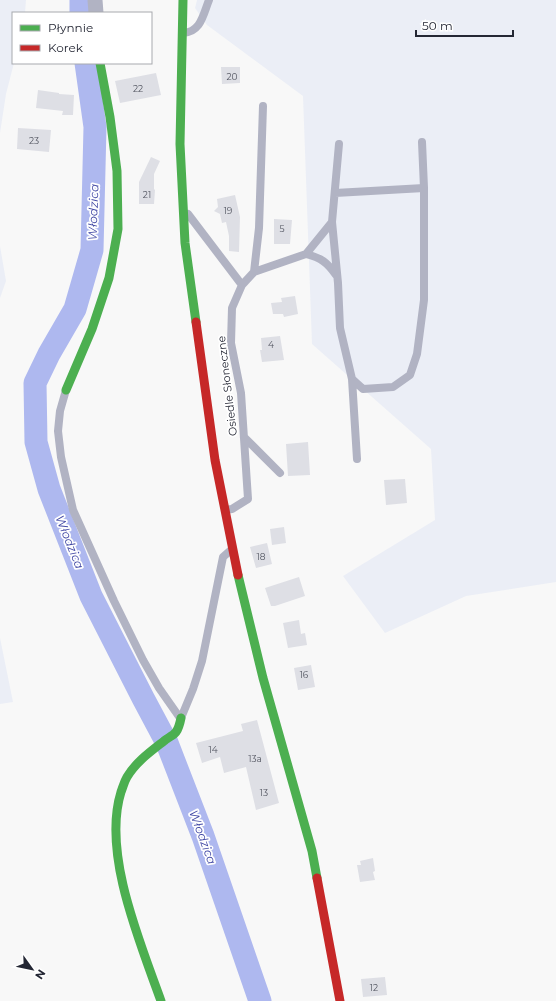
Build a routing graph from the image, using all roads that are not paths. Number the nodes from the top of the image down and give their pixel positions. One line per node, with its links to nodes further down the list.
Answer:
1 (96, 0): 4 (street)
2 (183, 0): 5 (street)
3 (210, 0): 5 (lane)
4 (96, 12)
5 (182, 34): 12 (street)
6 (100, 64): 19 (street)
7 (263, 106): 15 (lane)
8 (422, 142): 10 (lane)
9 (339, 144): 11 (lane)
10 (424, 188): 11 (lane); 18 (lane)
11 (335, 193): 13 (lane)
12 (183, 207): 17 (lane); 23 (street)
13 (332, 222): 14 (lane); 16 (lane)
14 (306, 254): 15 (lane); 16 (lane)
15 (254, 272): 17 (lane, Osiedle Słoneczne)
16 (338, 277): 18 (lane)
17 (242, 284): 20 (lane, Osiedle Słoneczne)
18 (352, 379): 21 (lane)
19 (66, 390): 25 (lane)
20 (244, 436): 22 (lane); 23 (lane, Osiedle Słoneczne)
21 (357, 459)
22 (280, 473)
23 (224, 511): 24 (street)
24 (232, 550): 25 (lane); 27 (street)
25 (181, 718): 26 (street)
26 (161, 1001)
27 (340, 1001)

